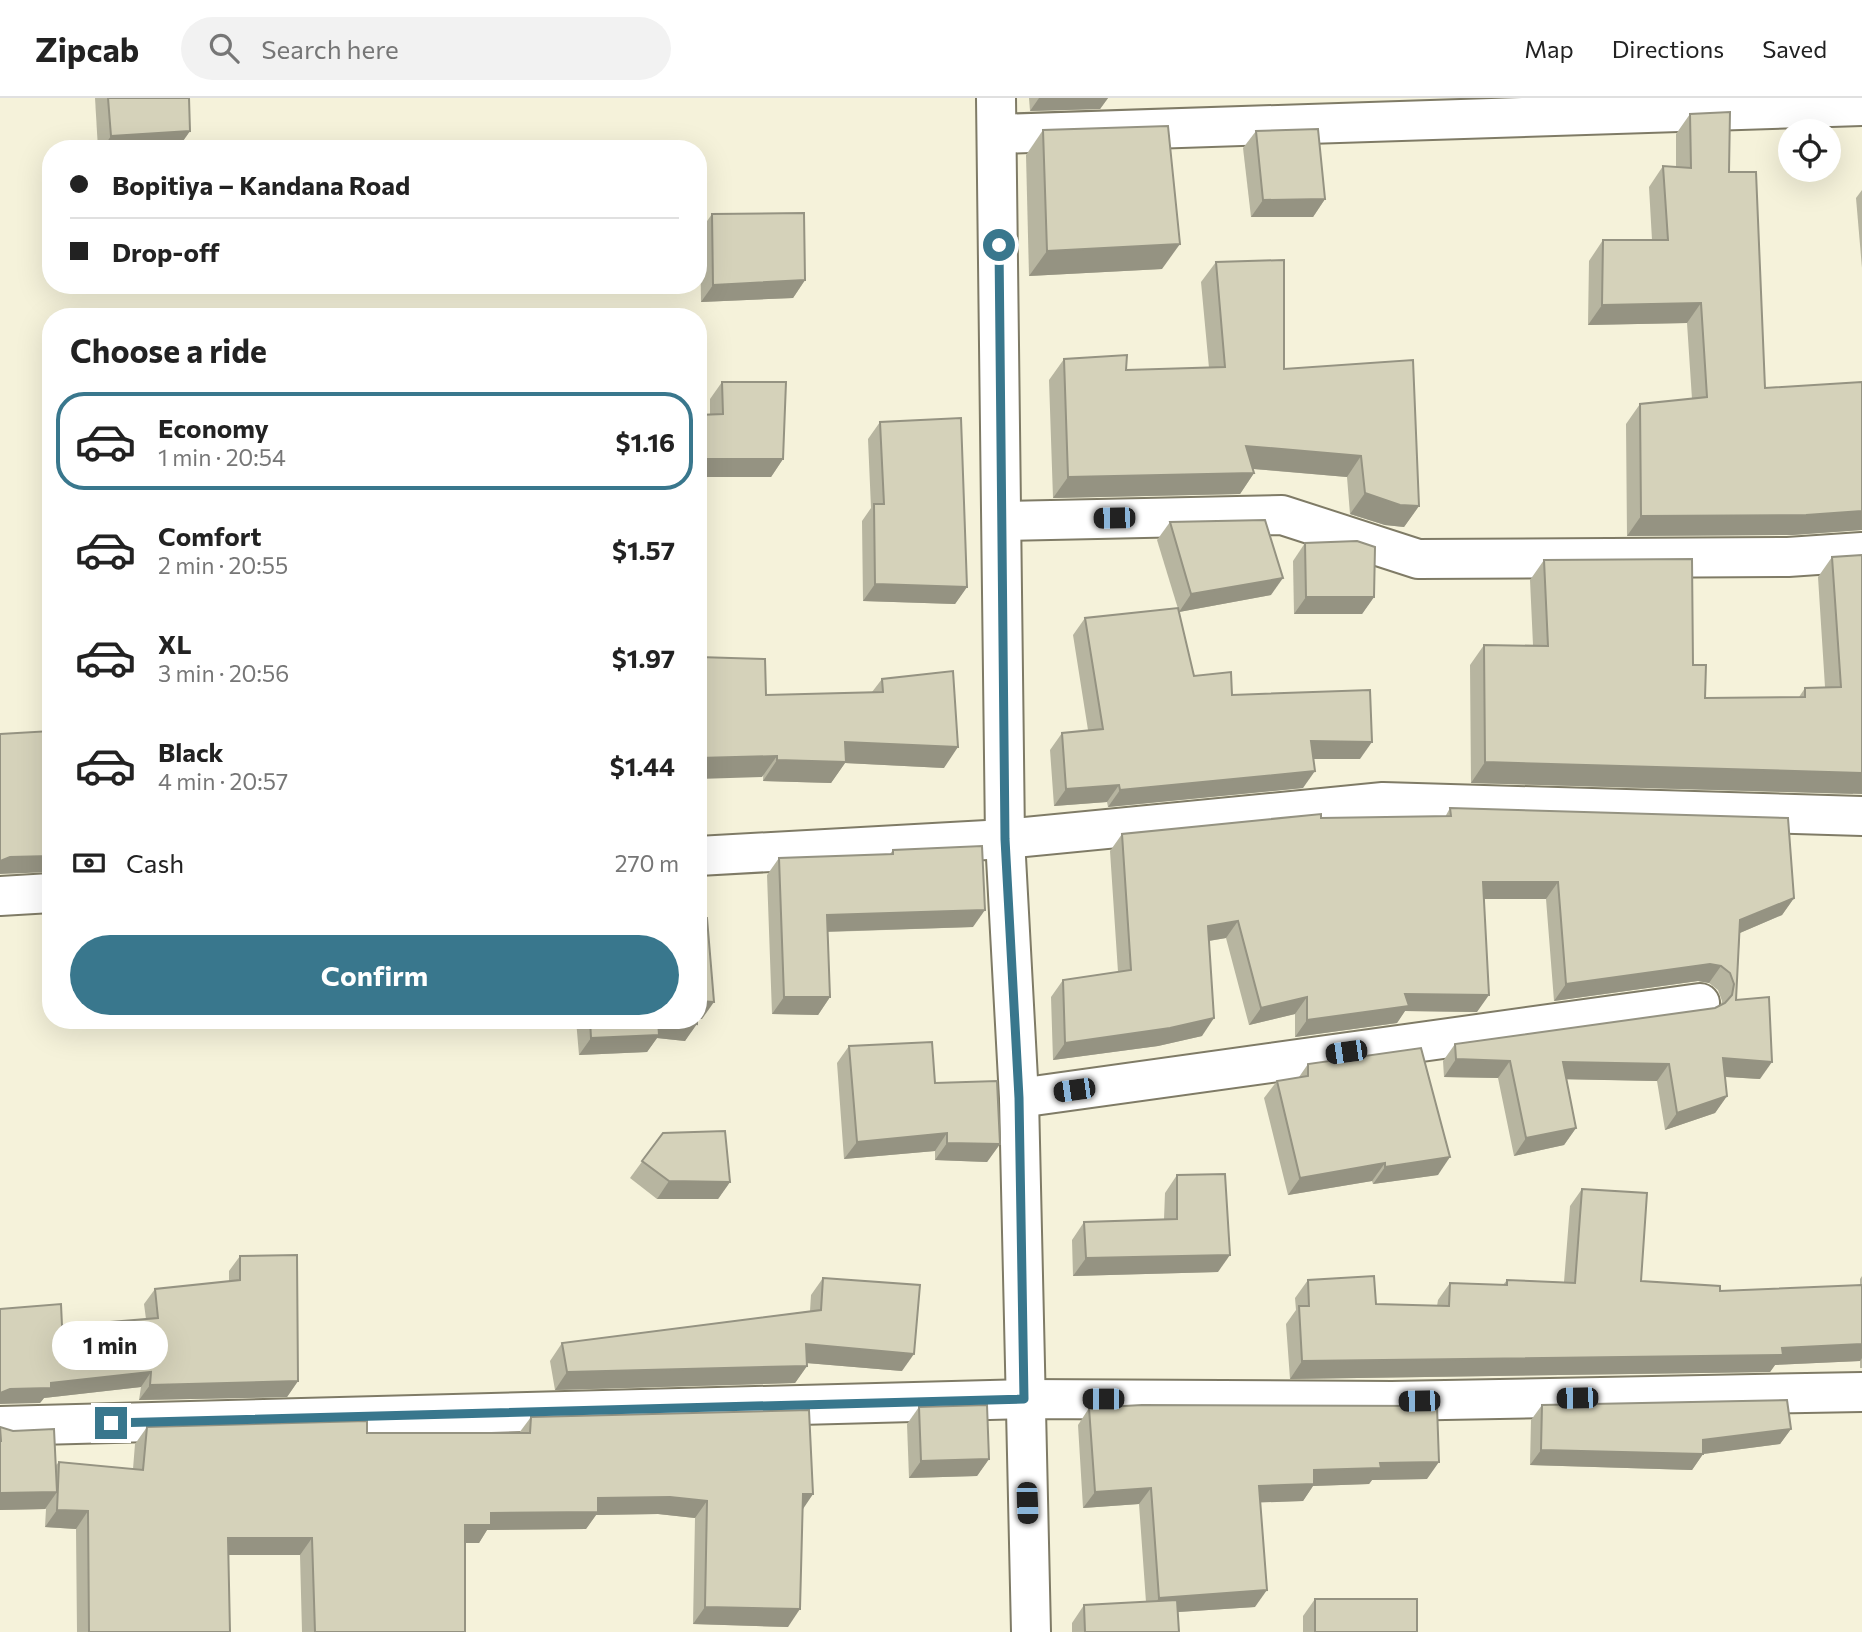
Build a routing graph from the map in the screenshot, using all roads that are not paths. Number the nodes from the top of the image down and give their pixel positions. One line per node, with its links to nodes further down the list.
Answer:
1 (1862, 106): 2 (street)
2 (996, 116): 3 (street)
3 (1002, 520): 4 (street); 6 (street)
4 (1862, 552)
5 (1862, 816): 6 (street)
6 (1005, 839): 7 (street); 11 (street)
7 (707, 856)
8 (42, 894): 9 (street)
9 (0, 896)
10 (1700, 1003): 11 (street)
11 (1019, 1098): 13 (street)
12 (1862, 1392): 13 (street)
13 (1024, 1399): 14 (street); 15 (street)
14 (0, 1426)
15 (1031, 1632)

